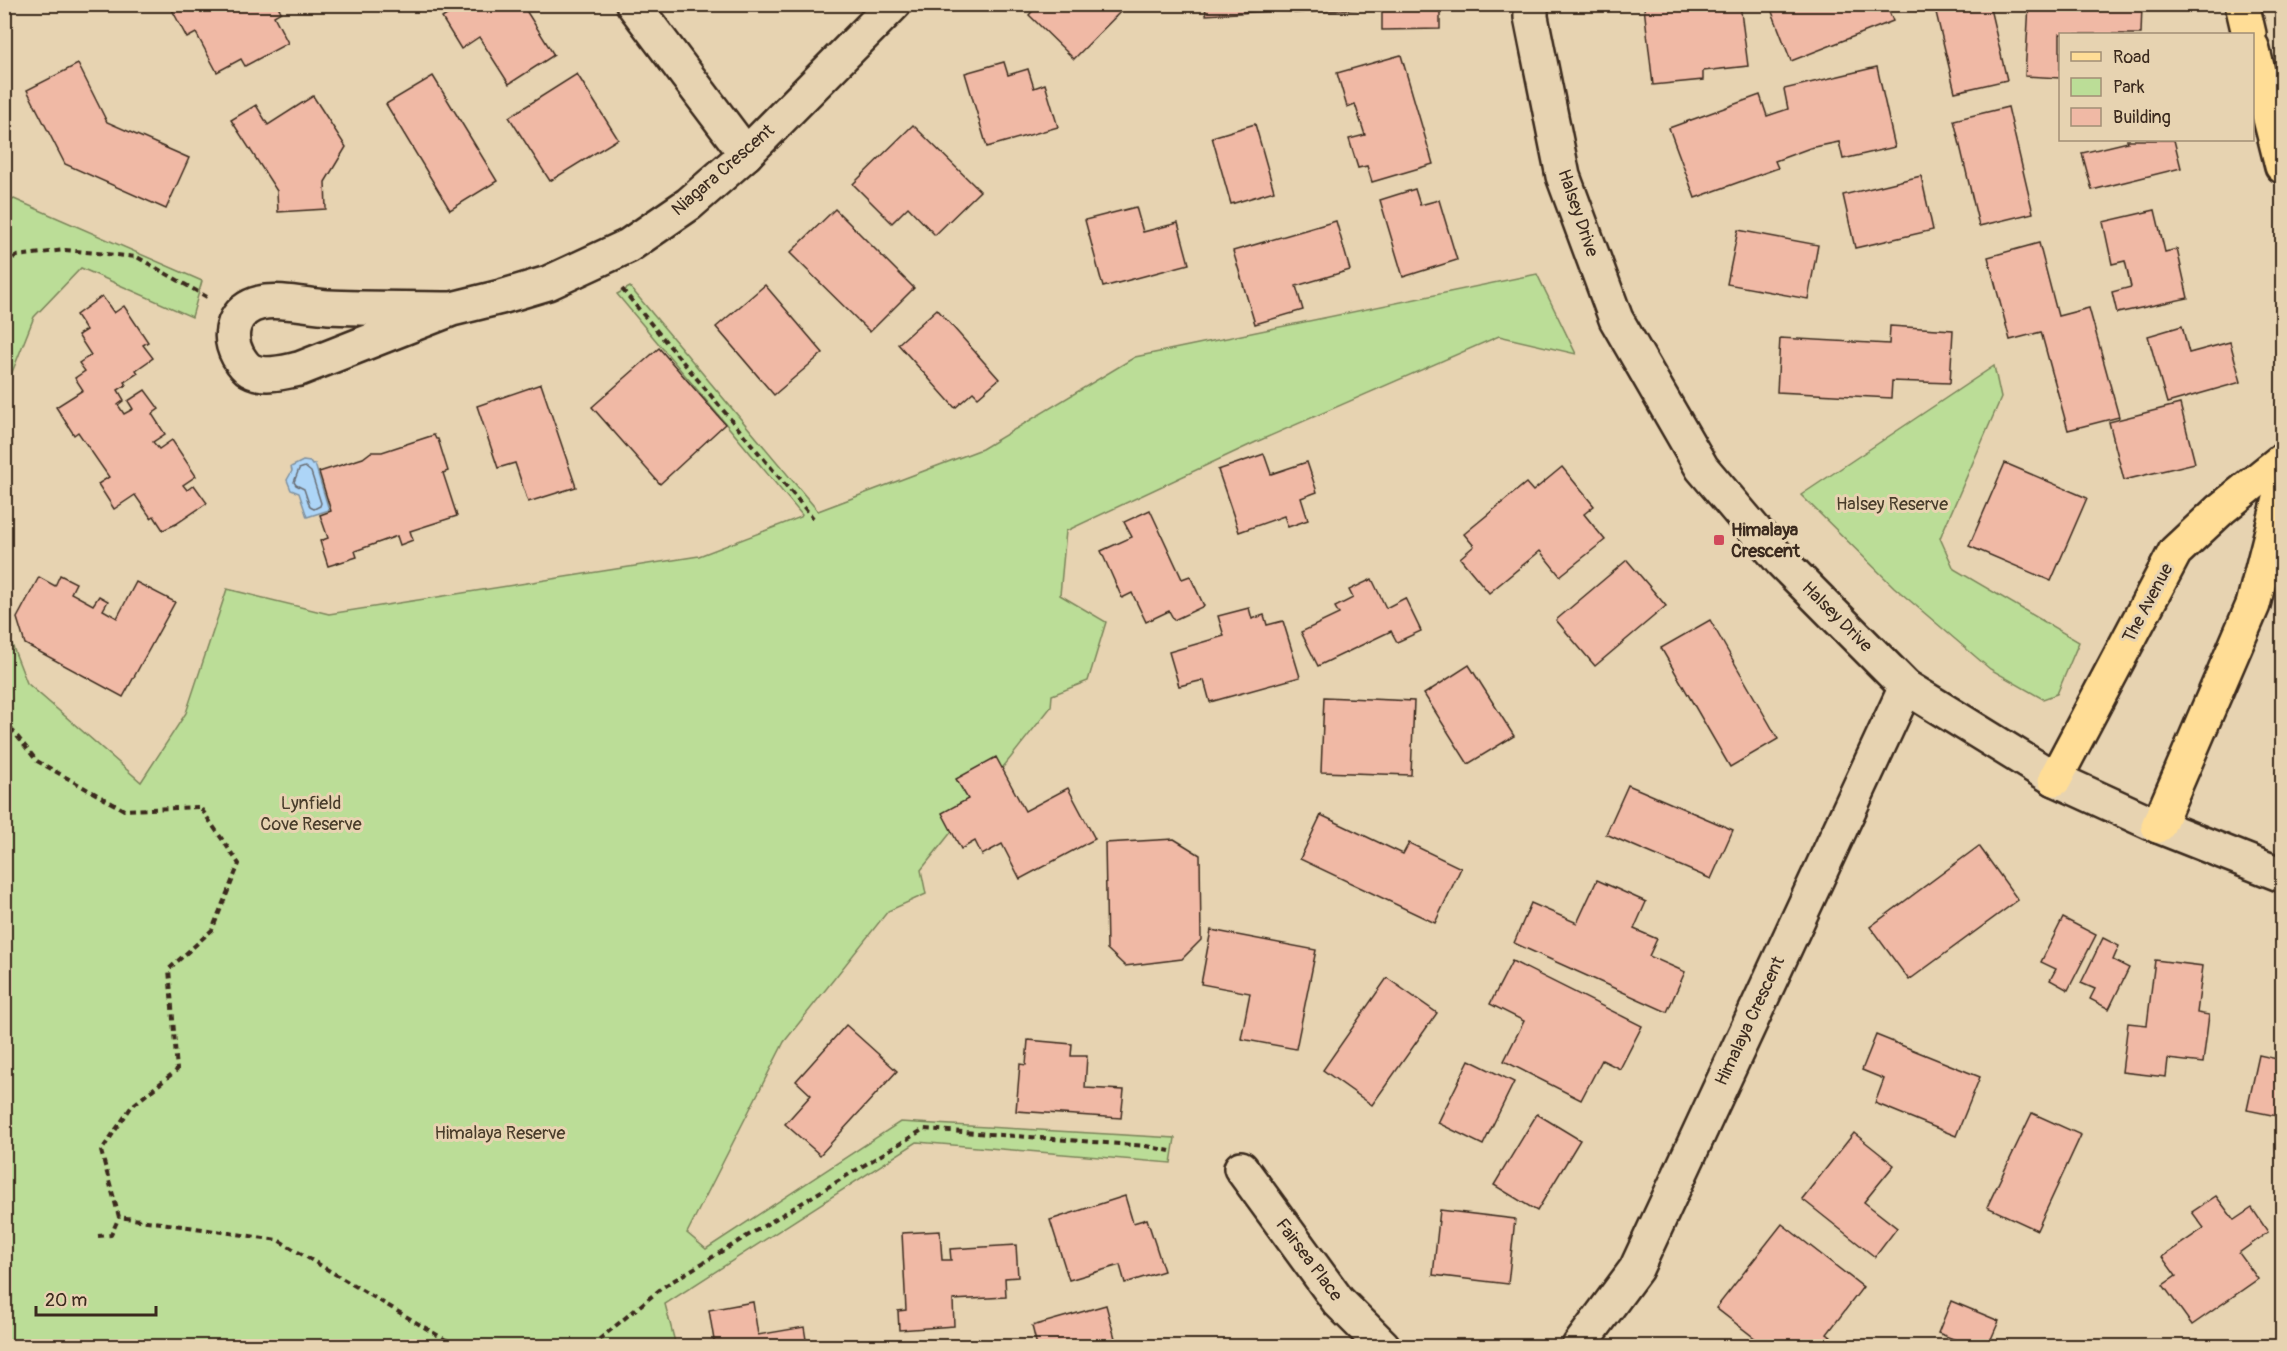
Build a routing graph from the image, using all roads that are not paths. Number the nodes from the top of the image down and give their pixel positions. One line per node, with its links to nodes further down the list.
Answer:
1 (633, 4): 7 (street)
2 (894, 4): 7 (street, Niagara Crescent)
3 (1531, 4): 12 (street, Halsey Drive)
4 (2242, 4): 5 (main road)
5 (2249, 33)
6 (2254, 51): 8 (main road)
7 (746, 154): 9 (street, Niagara Crescent)
8 (2283, 165)
9 (452, 309): 9 (street, Niagara Crescent)
10 (2283, 460): 13 (main road, The Avenue)
11 (2283, 491): 14 (main road)
12 (1906, 687): 13 (street, Halsey Drive); 18 (street, Himalaya Crescent)
13 (2055, 779): 14 (street, Halsey Drive)
14 (2158, 826): 15 (street, Halsey Drive)
15 (2283, 875)
16 (1241, 1168): 17 (street, Fairsea Place)
17 (1383, 1347)
18 (1579, 1347)

